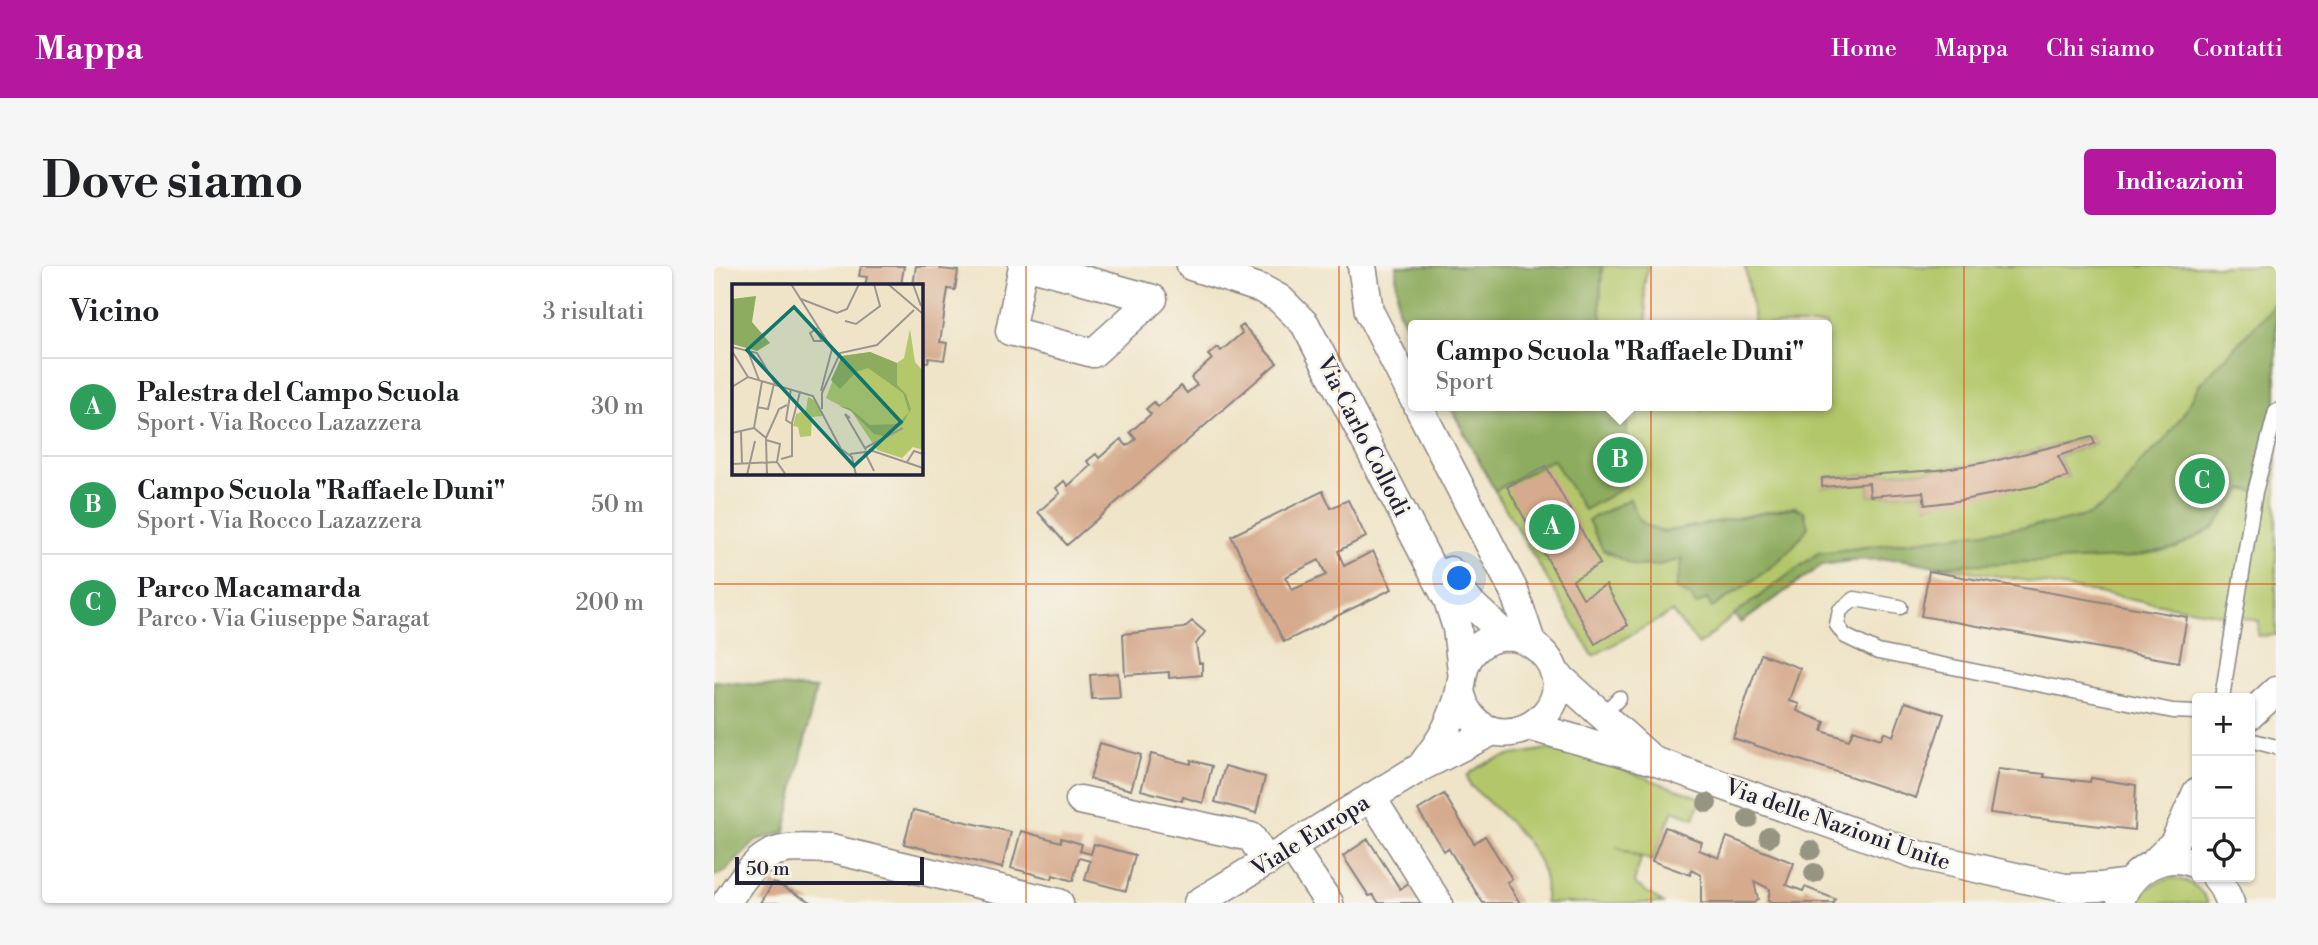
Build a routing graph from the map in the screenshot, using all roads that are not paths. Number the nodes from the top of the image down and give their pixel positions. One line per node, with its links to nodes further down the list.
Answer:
1 (1023, 266): 2 (street)
2 (1032, 266)
3 (1191, 266): 12 (street, Via Carlo Collodi)
4 (1240, 266): 10 (street, Via Carlo Collodi)
5 (1362, 266): 6 (street)
6 (1408, 387)
7 (1421, 411): 10 (street)
8 (2276, 411): 14 (lane)
9 (1900, 607): 15 (lane)
10 (1519, 640): 11 (street); 12 (street)
11 (1555, 672): 18 (street); 21 (street)
12 (1461, 682): 19 (street); 22 (street)
13 (2276, 691): 16 (street)
14 (2223, 693)
15 (2192, 712)
16 (2255, 715)
17 (2255, 726): 20 (lane)
18 (1532, 727): 19 (street); 21 (street, Via delle Nazioni Unite)
19 (1493, 731): 22 (street, Viale Europa)
20 (2276, 747)
21 (1654, 761): 31 (street, Via delle Nazioni Unite)
22 (1421, 767): 23 (street, Viale Europa)
23 (1371, 797): 26 (street, Viale Europa); 36 (street)
24 (1080, 800): 27 (street)
25 (2192, 803): 29 (street)
26 (1292, 848): 27 (street, Viale Europa); 35 (street)
27 (1267, 862): 34 (street, Viale Europa)
28 (2192, 862): 29 (street)
29 (2154, 863): 30 (street)
30 (2124, 893): 31 (street, Via delle Nazioni Unite)
31 (2073, 896)
32 (726, 903): 33 (street)
33 (1059, 903)
34 (1198, 903)
35 (1329, 903)
36 (1438, 903)

